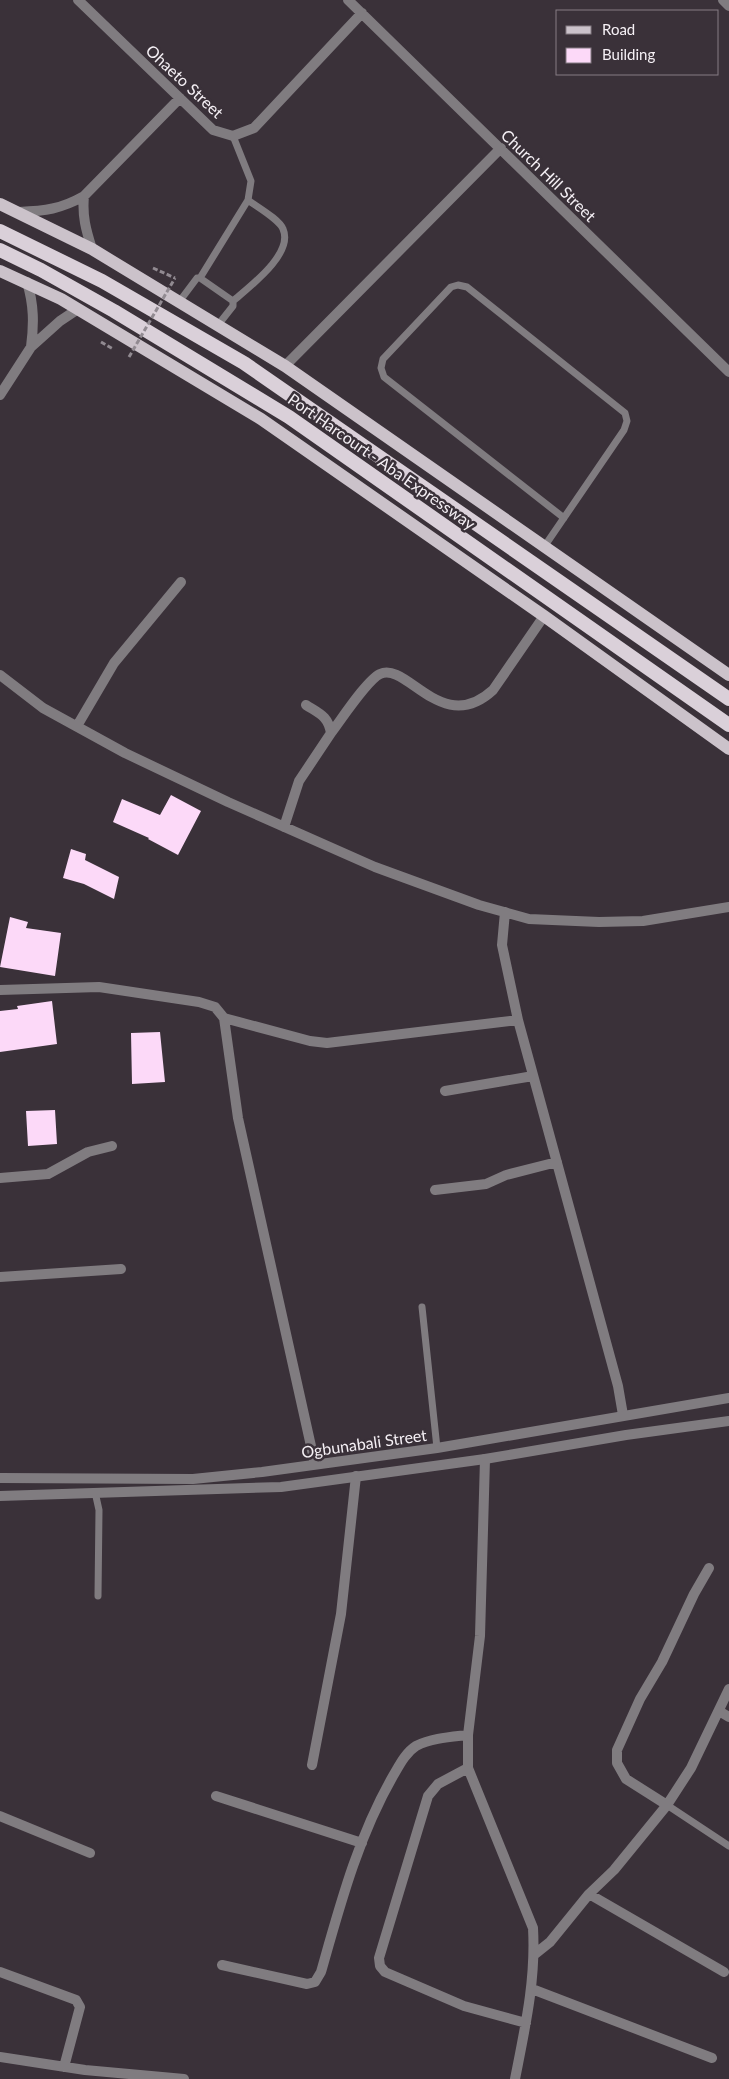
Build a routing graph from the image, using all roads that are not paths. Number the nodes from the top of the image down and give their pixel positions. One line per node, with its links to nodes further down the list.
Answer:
1 (78, 0): 6 (street, Ohaeto Street)
2 (348, 0): 5 (street, Church Hill Street)
3 (723, 0): 4 (street)
4 (729, 6)
5 (362, 13): 7 (street, Ohaeto Street); 8 (street, Church Hill Street)
6 (180, 98): 7 (street, Ohaeto Street); 9 (street)
7 (233, 136): 10 (lane)
8 (501, 148): 26 (street); 27 (street, Church Hill Street)
9 (84, 196): 12 (street); 14 (street)
10 (248, 200): 19 (lane); 21 (lane)
11 (0, 204): 12 (main road)
12 (19, 212): 14 (main road)
13 (0, 231): 35 (highway, Port Harcourt - Aba Expressway)
14 (92, 249): 22 (main road)
15 (0, 250): 17 (highway, Port Harcourt - Aba Expressway)
16 (0, 261): 17 (highway)
17 (42, 270): 37 (highway, Port Harcourt - Aba Expressway)
18 (0, 271): 20 (main road)
19 (200, 278): 21 (lane); 22 (lane)
20 (27, 282): 23 (main road); 25 (street)
21 (233, 301): 24 (lane)
22 (179, 302): 24 (main road)
23 (78, 309): 25 (street); 32 (main road)
24 (218, 325): 26 (main road)
25 (31, 347): 28 (street)
26 (285, 366): 30 (main road)
27 (729, 371)
28 (0, 395)
29 (564, 518): 29 (lane); 30 (lane)
30 (544, 546): 33 (main road)
31 (181, 582): 38 (street)
32 (544, 616): 39 (street); 40 (main road)
33 (728, 674)
34 (0, 675): 38 (street)
35 (729, 699)
36 (306, 705): 39 (street)
37 (729, 725)
38 (77, 726): 41 (street)
39 (331, 733): 41 (street)
40 (729, 749)
41 (284, 827): 43 (street)
42 (729, 908): 43 (street)
43 (505, 912): 46 (street)
44 (0, 990): 45 (street)
45 (224, 1018): 46 (street); 61 (street)
46 (518, 1020): 47 (street)
47 (534, 1076): 48 (street); 50 (street)
48 (445, 1090)
49 (112, 1146): 51 (street)
50 (557, 1162): 52 (street); 57 (street)
51 (0, 1178)
52 (435, 1190)
53 (121, 1269): 54 (street)
54 (0, 1277)
55 (422, 1307): 59 (lane)
56 (729, 1398): 57 (street, Ogbunabali Street)
57 (623, 1415): 59 (street, Ogbunabali Street)
58 (729, 1421): 60 (street, Ogbunabali Street)
59 (437, 1448): 61 (street, Ogbunabali Street)
60 (485, 1459): 62 (street, Ogbunabali Street); 71 (street)
61 (316, 1464): 63 (street, Ogbunabali Street)
62 (356, 1476): 64 (street, Ogbunabali Street); 72 (street)
63 (0, 1478)
64 (95, 1492): 65 (street, Ogbunabali Street); 67 (lane)
65 (0, 1496)
66 (709, 1568): 75 (street)
67 (98, 1596)
68 (729, 1689): 69 (street)
69 (719, 1711): 70 (street); 75 (street)
70 (729, 1717)
71 (468, 1735): 73 (street); 77 (street)
72 (312, 1765)
73 (468, 1768): 81 (street); 86 (street)
74 (216, 1796): 77 (street)
75 (667, 1806): 78 (lane); 80 (street)
76 (0, 1816): 79 (street)
77 (362, 1843): 82 (street)
78 (729, 1846)
79 (90, 1852)
80 (589, 1894): 81 (street); 84 (street)
81 (535, 1954): 85 (street)
82 (222, 1965)
83 (0, 1972): 89 (street)
84 (724, 1972)
85 (532, 1989): 86 (street); 88 (street)
86 (526, 2023): 91 (street)
87 (0, 2058): 89 (street)
88 (712, 2058)
89 (64, 2067): 90 (street)
90 (184, 2079)
91 (515, 2079)

